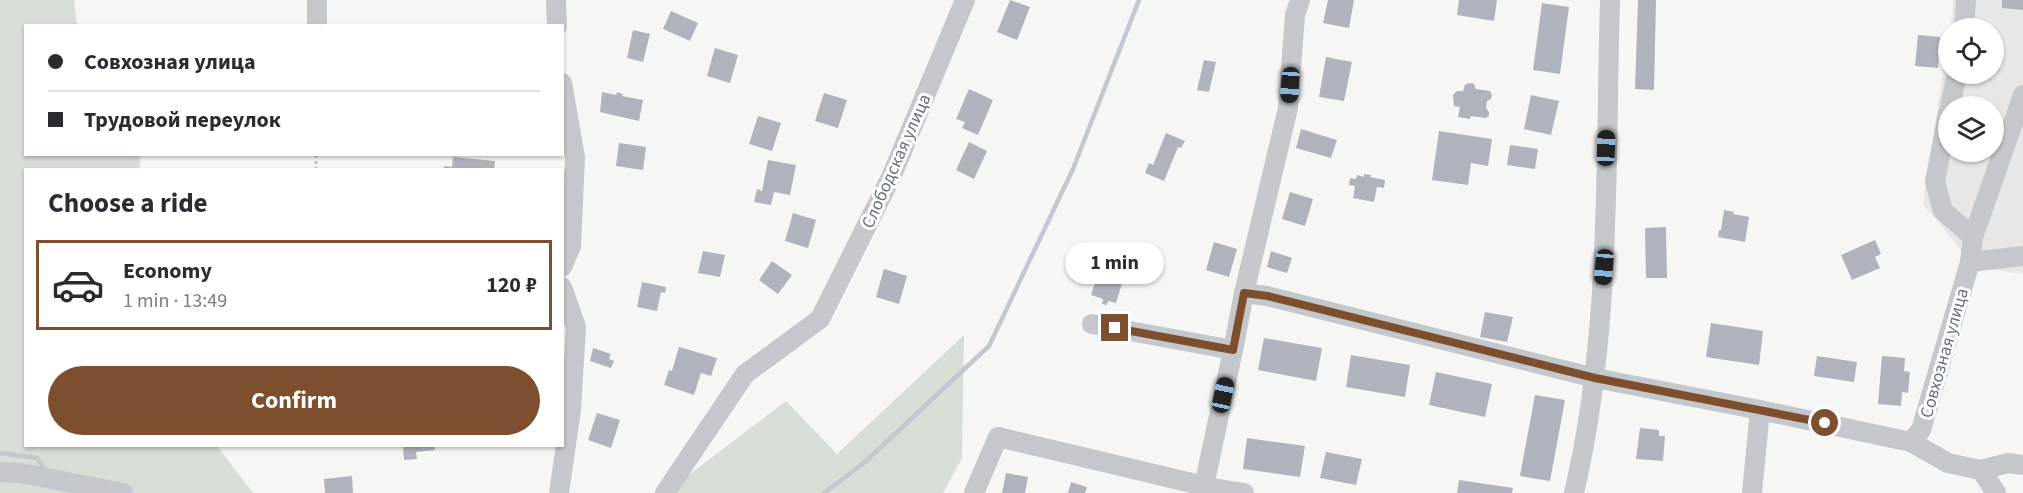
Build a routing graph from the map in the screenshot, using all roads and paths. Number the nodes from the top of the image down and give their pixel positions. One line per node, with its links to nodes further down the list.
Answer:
1 (317, 0): 8 (street)
2 (556, 0): 9 (street)
3 (965, 0): 30 (street, Слободская улица)
4 (1300, 0): 18 (street)
5 (1610, 0): 21 (street)
6 (1966, 0): 7 (street)
7 (1965, 18)
8 (317, 24)
9 (557, 24)
10 (2023, 95): 13 (street, Совхозная улица)
11 (565, 110): 15 (street)
12 (1939, 162): 13 (street)
13 (1973, 237): 16 (street, Совхозная улица)
14 (2023, 256): 16 (street)
15 (564, 262)
16 (1970, 262): 23 (street, Совхозная улица)
17 (564, 293): 29 (street)
18 (1244, 293): 20 (street); 21 (street)
19 (1092, 324): 20 (street)
20 (1233, 350): 27 (street)
21 (1595, 378): 22 (street); 33 (street)
22 (1760, 410): 23 (street); 34 (street)
23 (1911, 442): 25 (street)
24 (2023, 465): 25 (street)
25 (1981, 470): 35 (street)
26 (0, 471): 28 (street)
27 (1204, 486): 31 (street); 32 (street)
28 (123, 493)
29 (559, 493)
30 (665, 493)
31 (974, 493)
32 (1244, 493)
33 (1574, 493)
34 (1752, 493)
35 (1996, 493)

